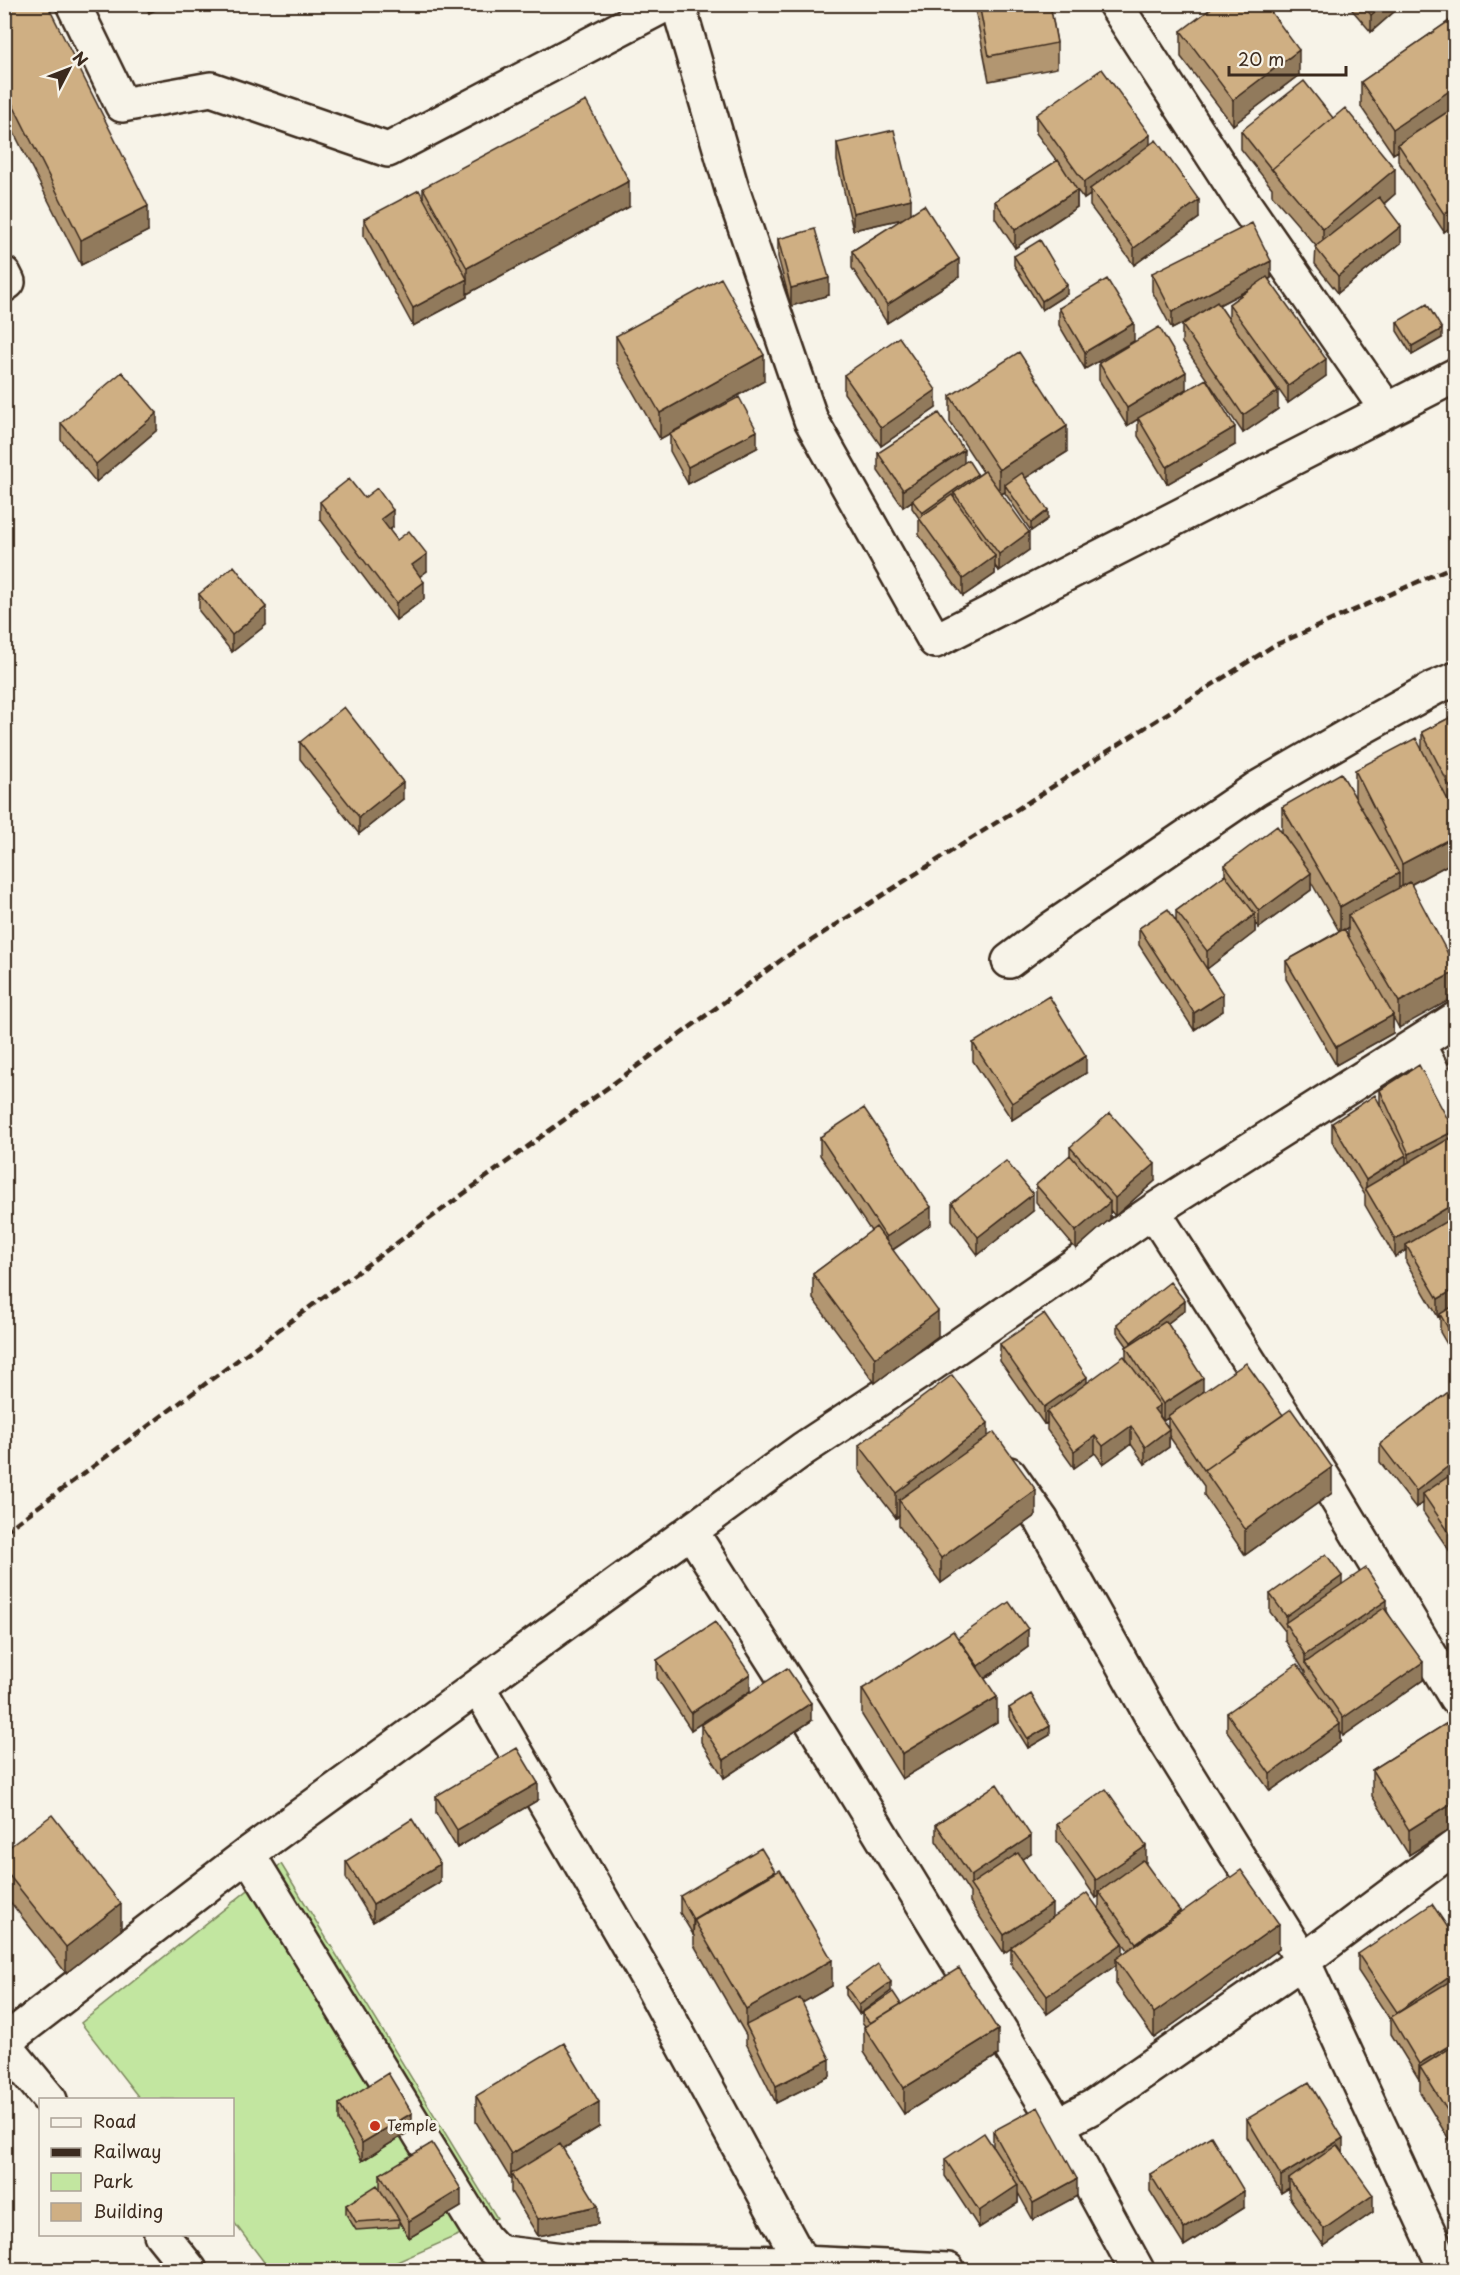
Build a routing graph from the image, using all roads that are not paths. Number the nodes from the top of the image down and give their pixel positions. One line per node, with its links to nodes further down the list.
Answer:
1 (74, 4): 2 (street)
2 (667, 4)
3 (678, 4): 8 (street)
4 (1115, 4): 8 (street)
5 (4, 274): 6 (street)
6 (4, 285)
7 (1455, 375): 8 (street)
8 (1387, 410)
9 (1455, 679): 10 (street)
10 (1009, 961)
11 (1455, 1019): 12 (street)
12 (1418, 1045): 13 (street); 14 (street)
13 (1455, 1115)
14 (1153, 1211): 16 (street); 18 (street)
15 (994, 1452): 21 (street)
16 (691, 1531): 17 (street); 24 (street)
17 (478, 1687): 20 (street); 26 (street)
18 (1455, 1698)
19 (1455, 1846): 21 (street)
20 (248, 1854): 22 (street); 27 (street)
21 (1303, 1961): 24 (street); 31 (street)
22 (4, 2043): 23 (street)
23 (48, 2098)
24 (1058, 2125): 30 (street)
25 (162, 2236): 28 (street)
26 (802, 2263): 27 (street); 29 (street)
27 (573, 2266)
28 (190, 2271)
29 (948, 2271)
30 (1137, 2271)
31 (1446, 2271)

